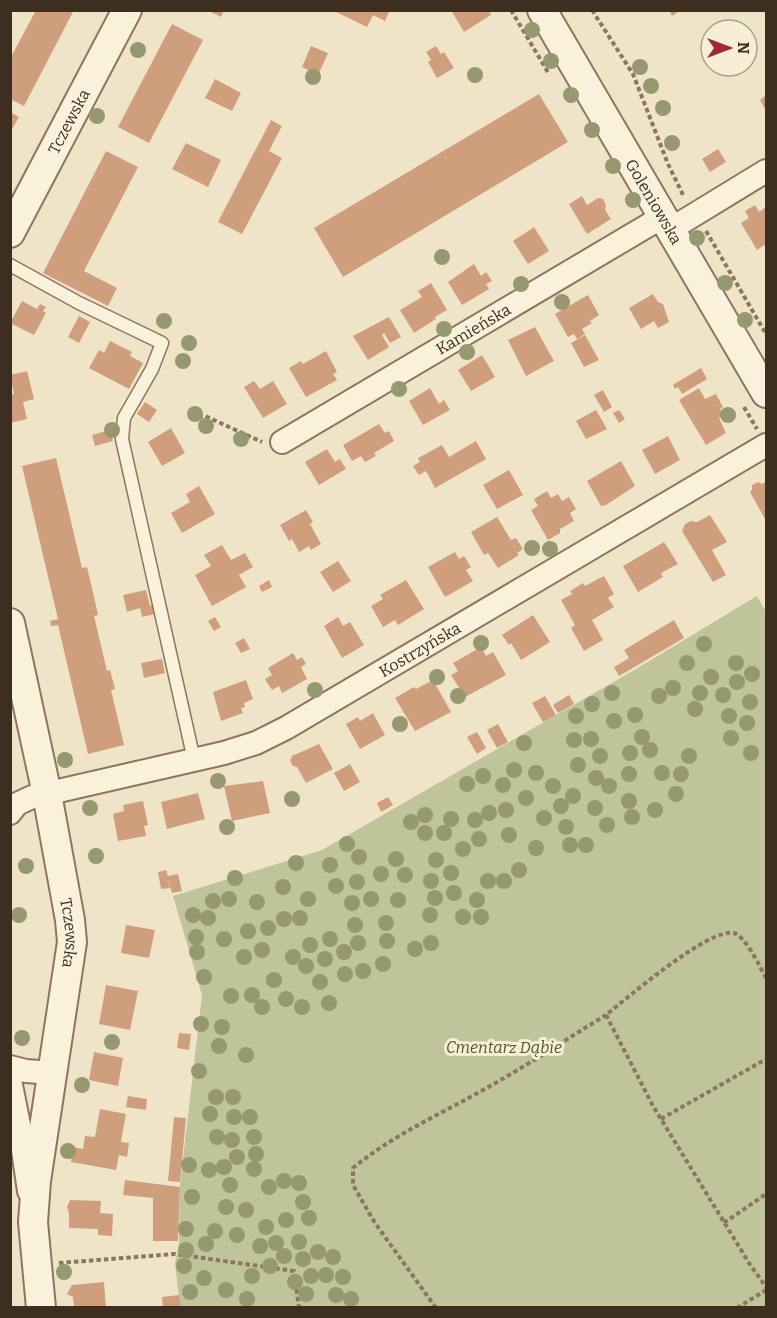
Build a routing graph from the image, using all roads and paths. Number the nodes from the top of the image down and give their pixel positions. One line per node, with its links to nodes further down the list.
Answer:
1 (127, 10): 7 (street, Tczewska)
2 (542, 10): 6 (street, Goleniowska)
3 (592, 10): 5 (path)
4 (766, 171): 5 (street, Kamieńska)
5 (695, 214): 6 (street, Kamieńska); 9 (path)
6 (667, 222): 10 (street, Goleniowska); 12 (street, Kamieńska)
7 (10, 233)
8 (10, 265): 15 (lane)
9 (766, 334)
10 (766, 393)
11 (191, 419): 12 (path)
12 (282, 442)
13 (766, 445): 15 (street, Kostrzyńska)
14 (10, 623): 16 (street, Tczewska)
15 (194, 760): 16 (street, Kostrzyńska)
16 (47, 794): 17 (street); 22 (street, Tczewska)
17 (10, 813)
18 (766, 978): 19 (path)
19 (606, 1016): 24 (path); 32 (path)
20 (766, 1059): 24 (path)
21 (10, 1067): 22 (street)
22 (53, 1073): 26 (street, Tczewska)
23 (10, 1080): 26 (street, Tczewska)
24 (661, 1119): 27 (path)
25 (766, 1194): 27 (path)
26 (33, 1222): 28 (street, Tczewska)
27 (724, 1222): 29 (path)
28 (37, 1264): 30 (street, Tczewska); 31 (path)
29 (766, 1289): 33 (path)
30 (41, 1308)
31 (299, 1308)
32 (436, 1308)
33 (738, 1308)

